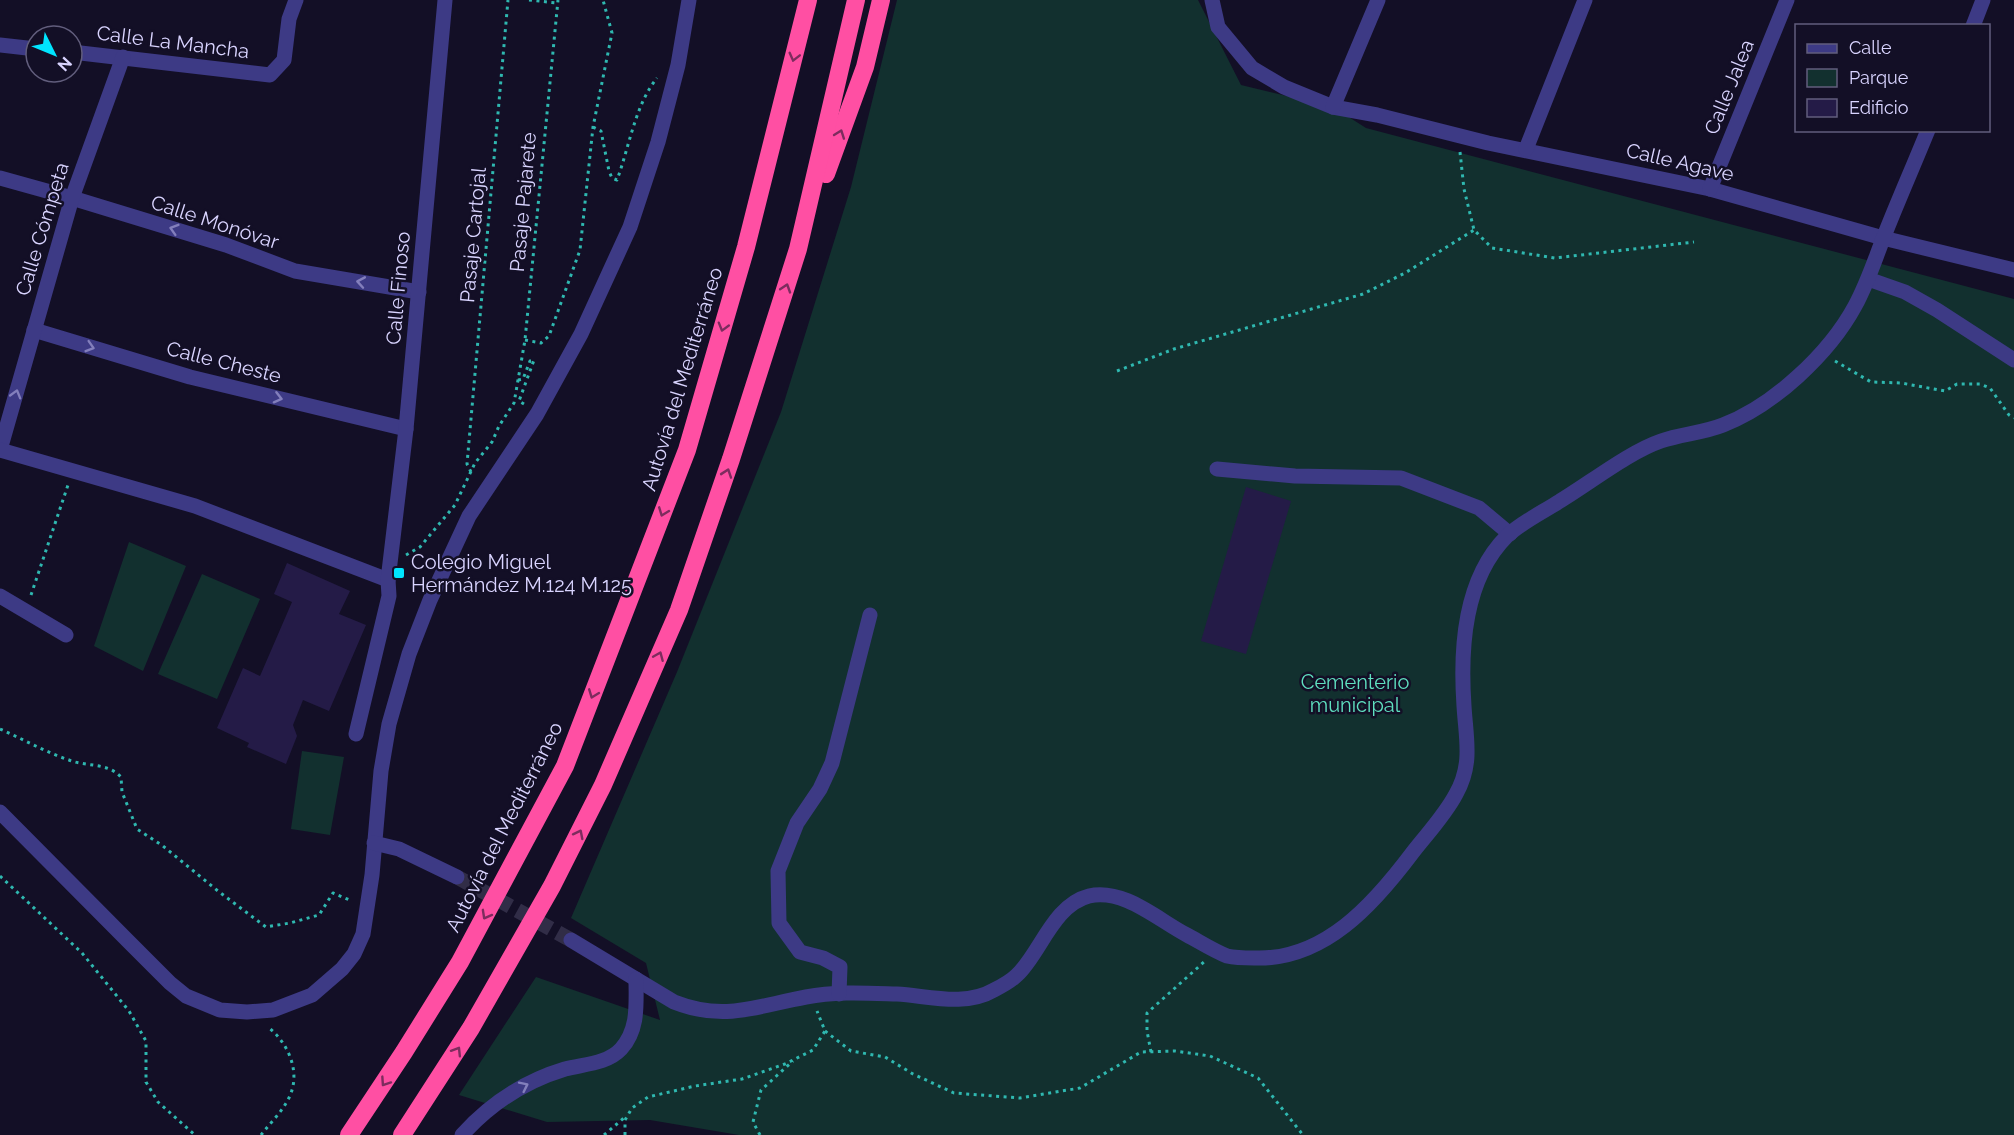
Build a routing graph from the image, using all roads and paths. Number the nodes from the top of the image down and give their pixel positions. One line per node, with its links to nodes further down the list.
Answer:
1 (296, 0): 20 (street, Calle La Mancha)
2 (445, 0): 36 (street, Calle Finoso)
3 (508, 0): 48 (path, Pasaje Cartojal)
4 (529, 0): 15 (path)
5 (603, 0): 23 (path)
6 (689, 0): 21 (street)
7 (808, 0): 76 (highway, Autovía del Mediterráneo, one-way to 76)
8 (856, 0): 33 (highway)
9 (881, 0): 33 (highway, one-way to 9)
10 (1212, 0): 22 (street, Calle Agave)
11 (1378, 0): 22 (street)
12 (1585, 0): 26 (street)
13 (1787, 0): 28 (street, Calle Jalea)
14 (1983, 0): 16 (street)
15 (557, 1): 38 (path, Pasaje Pajarete)
16 (1974, 24)
17 (0, 45): 18 (street)
18 (24, 48)
19 (84, 53): 20 (street, Calle La Mancha)
20 (123, 57): 29 (street, Calle Cómpeta)
21 (678, 64): 23 (path); 43 (street)
22 (1333, 107): 25 (street, Calle Agave)
23 (593, 127): 38 (path)
24 (1927, 132): 31 (street)
25 (1458, 135): 26 (street, Calle Agave); 30 (path)
26 (1526, 149): 28 (street, Calle Agave)
27 (0, 178): 29 (street, Calle Monóvar)
28 (1710, 189): 31 (street, Calle Agave)
29 (72, 198): 36 (street, Calle Monóvar, one-way to 29); 37 (street, Calle Cómpeta)
30 (1474, 230): 32 (path); 41 (path)
31 (1883, 238): 34 (street, Calle Agave); 35 (street)
32 (1694, 242)
33 (798, 249): 77 (highway, one-way to 33)
34 (2014, 270)
35 (1868, 279): 39 (street); 40 (street)
36 (419, 292): 45 (street, Calle Finoso)
37 (34, 330): 45 (street, Calle Cheste, one-way to 45); 46 (street, Calle Cómpeta, one-way to 37)
38 (525, 340): 42 (path, Pasaje Pajarete)
39 (1821, 353): 44 (path); 50 (street)
40 (2014, 360)
41 (1117, 371)
42 (518, 380): 43 (path); 48 (path, Pasaje Pajarete)
43 (537, 414): 60 (street)
44 (2014, 418)
45 (406, 429): 51 (street, Calle Finoso)
46 (0, 450): 52 (street)
47 (1217, 469): 50 (street)
48 (471, 472): 51 (path)
49 (68, 485): 54 (path)
50 (1510, 534): 65 (street)
51 (391, 557): 52 (street, Calle Finoso)
52 (388, 580): 58 (street, Calle Finoso)
53 (0, 596): 54 (street)
54 (25, 611): 56 (street)
55 (870, 615): 67 (street)
56 (66, 635)
57 (0, 729): 63 (path)
58 (356, 734)
59 (0, 812): 69 (street)
60 (374, 843): 62 (street); 69 (street)
61 (0, 876): 74 (path)
62 (457, 877)
63 (356, 892)
64 (571, 940): 66 (street)
65 (1217, 950): 67 (street); 71 (path)
66 (636, 979): 68 (street); 78 (street, one-way to 66)
67 (839, 994): 68 (street)
68 (810, 996): 70 (path)
69 (247, 1012): 75 (path)
70 (825, 1031): 71 (path); 72 (path)
71 (1151, 1052): 82 (path)
72 (796, 1058): 73 (path); 81 (path)
73 (628, 1114): 79 (path); 80 (path)
74 (195, 1135)
75 (261, 1135)
76 (349, 1135)
77 (402, 1135)
78 (462, 1135)
79 (604, 1135)
80 (625, 1135)
81 (760, 1135)
82 (1303, 1135)

